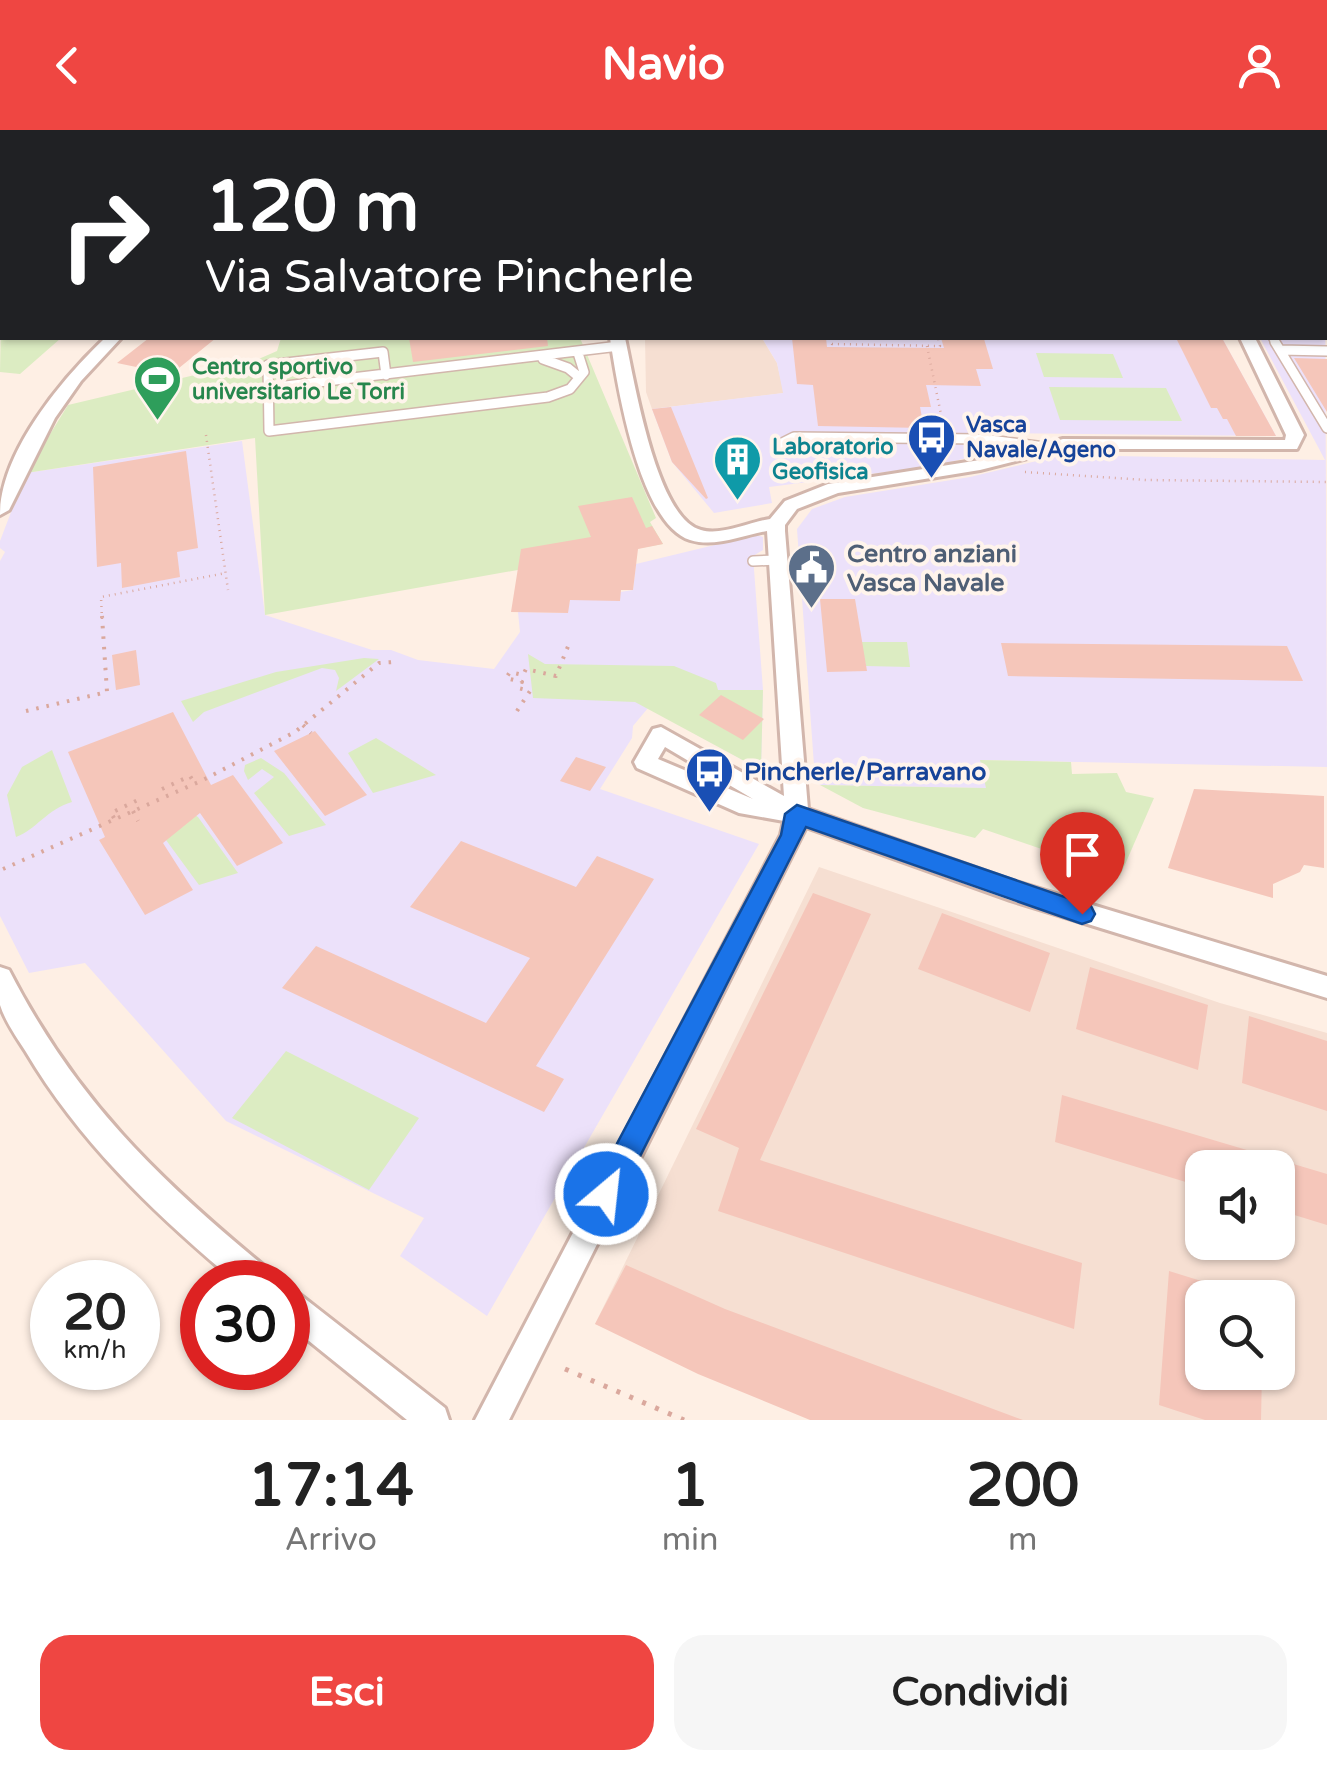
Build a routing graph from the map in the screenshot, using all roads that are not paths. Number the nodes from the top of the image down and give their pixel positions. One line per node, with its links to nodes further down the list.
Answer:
1 (111, 340): 16 (street)
2 (566, 340): 8 (lane)
3 (1249, 340): 15 (street)
4 (1273, 340): 6 (lane)
5 (618, 342): 8 (lane); 17 (street)
6 (1280, 350): 7 (lane); 13 (lane)
7 (1327, 350)
8 (574, 353): 9 (lane); 11 (lane)
9 (538, 358): 10 (lane); 11 (lane)
10 (386, 375): 12 (lane); 12 (lane)
11 (578, 377): 12 (lane)
12 (269, 388)
13 (1327, 428)
14 (776, 446): 15 (lane)
15 (1045, 448): 17 (street)
16 (0, 510)
17 (776, 524): 18 (street)
18 (777, 560): 19 (lane); 20 (street)
19 (753, 561)
20 (797, 814): 20 (street); 22 (street); 26 (street)
21 (0, 978): 23 (street)
22 (1327, 988)
23 (233, 1260)
24 (310, 1323): 25 (street)
25 (433, 1420)
26 (491, 1420)

